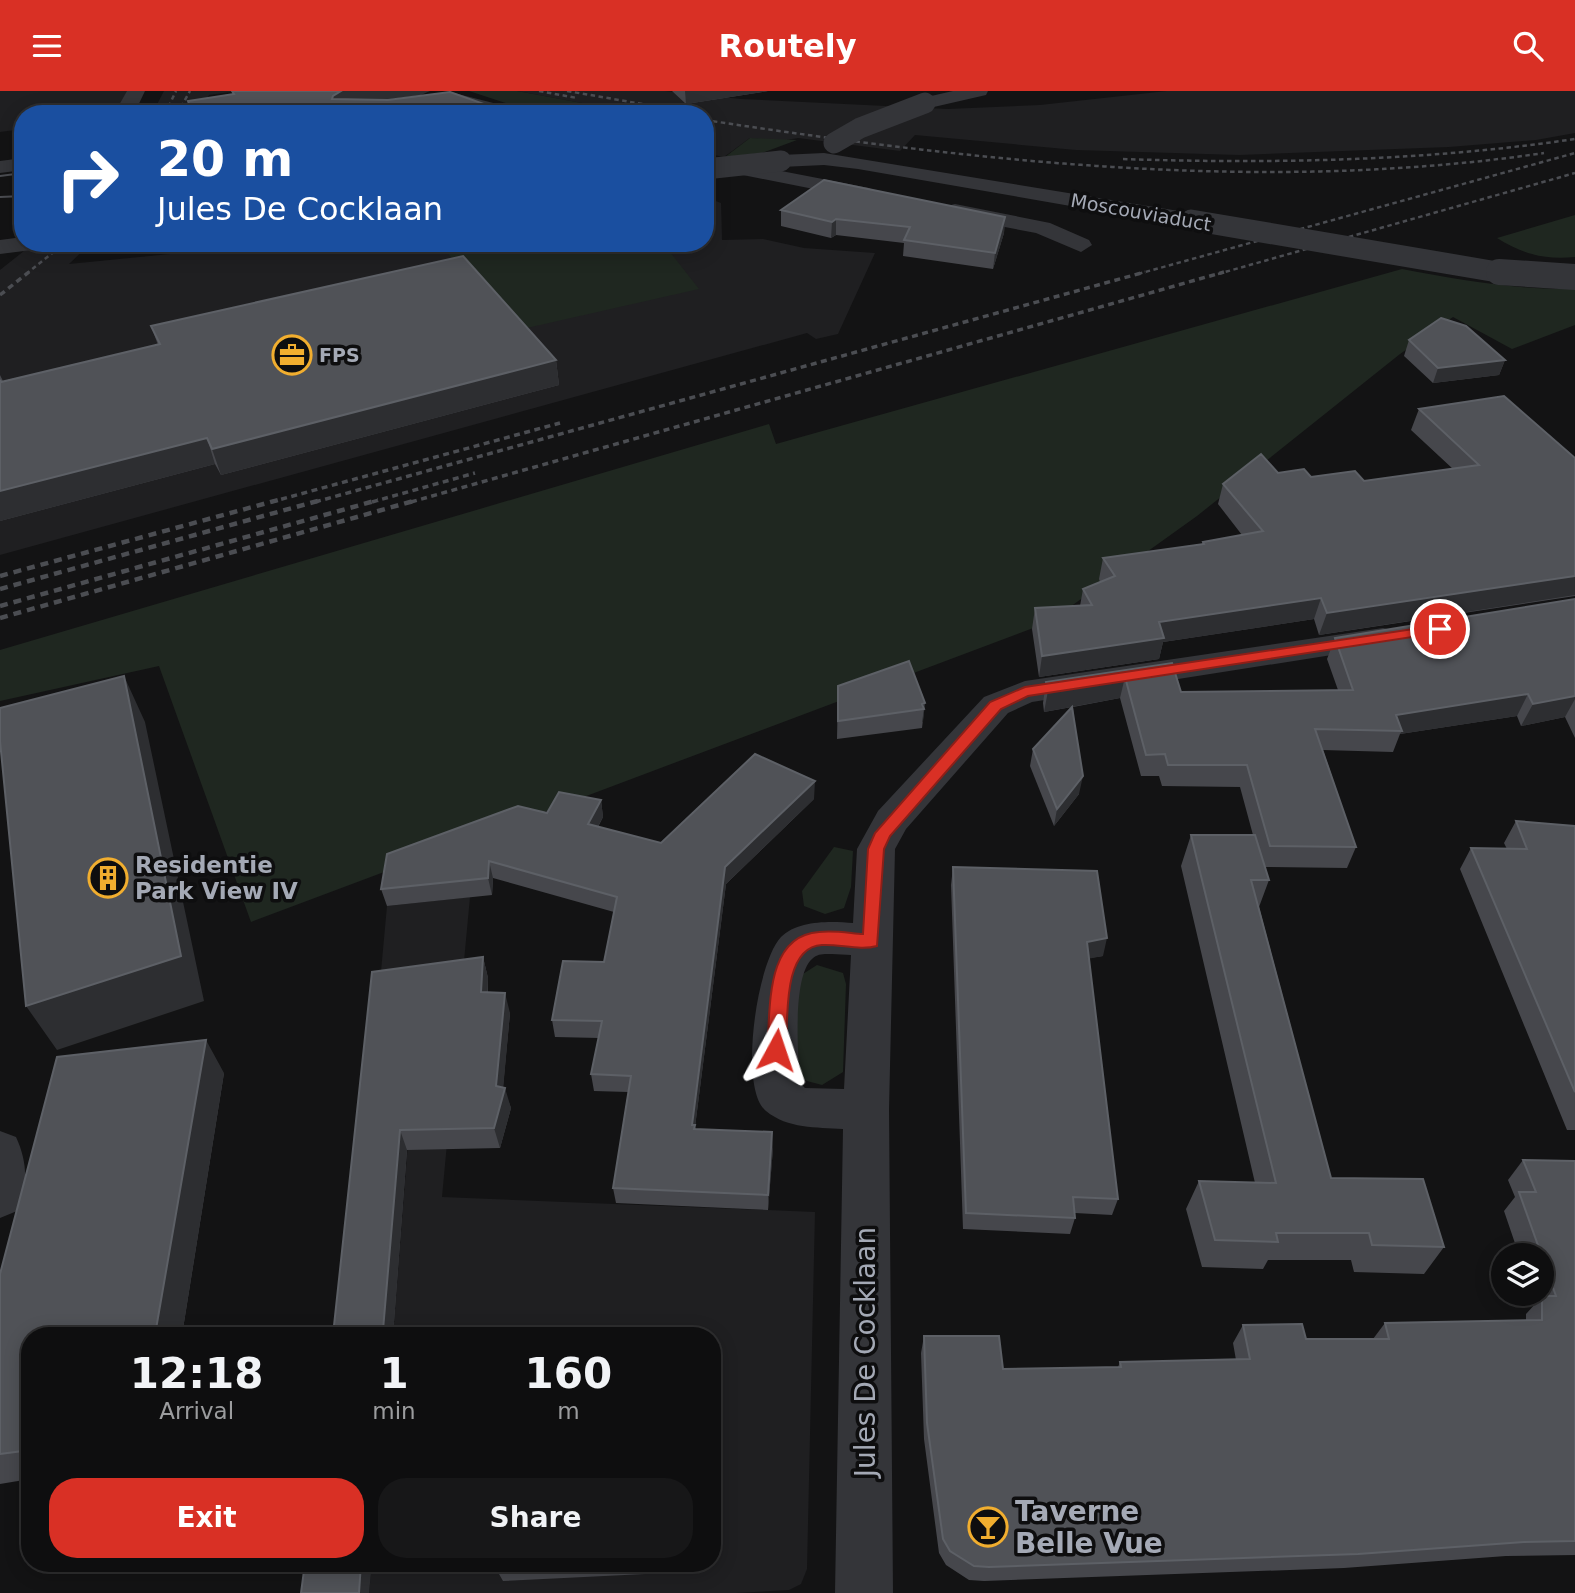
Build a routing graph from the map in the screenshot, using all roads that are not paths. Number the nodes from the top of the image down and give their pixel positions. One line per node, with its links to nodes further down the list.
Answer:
1 (979, 91): 4 (street, bridge)
2 (412, 105): 3 (street)
3 (478, 105)
4 (829, 151): 6 (street, Moscouviaduct, bridge); 10 (street, Moscouviaduct, bridge)
5 (714, 164): 7 (street)
6 (714, 168)
7 (893, 198)
8 (933, 206): 9 (street)
9 (1081, 245)
10 (1575, 277)
11 (1415, 633): 12 (street, Jules De Cocklaan)
12 (871, 941): 13 (street, Jules De Cocklaan); 13 (street)
13 (866, 1110): 16 (street, Jules De Cocklaan)
14 (0, 1152): 15 (street)
15 (0, 1196)
16 (864, 1593)

